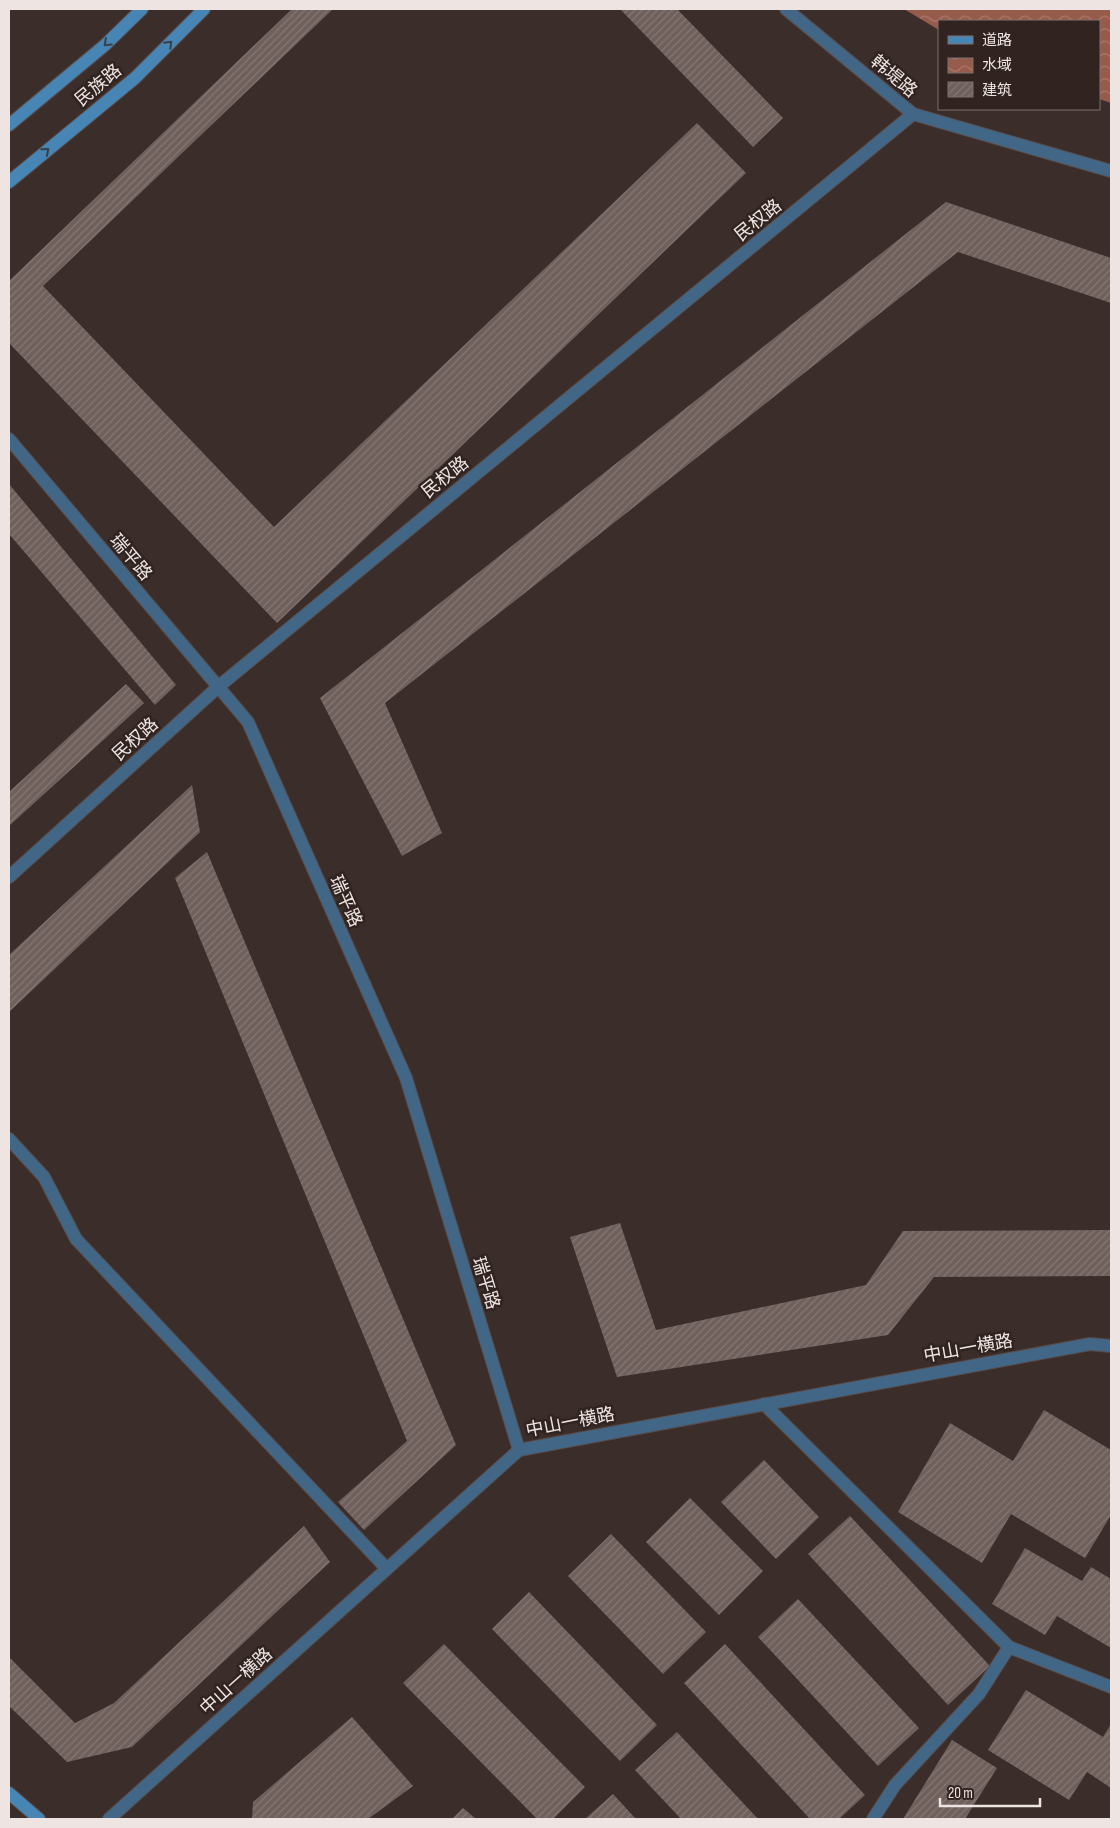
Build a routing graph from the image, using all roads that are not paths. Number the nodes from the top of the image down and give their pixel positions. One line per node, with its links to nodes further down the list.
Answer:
1 (142, 9): 5 (main road, 民族路, one-way to 5)
2 (204, 9): 7 (main road, 民族路, one-way to 2)
3 (786, 9): 4 (street, 韩堤路)
4 (913, 114): 6 (street, 韩堤路); 9 (street, 民权路)
5 (9, 125)
6 (1111, 171)
7 (9, 182)
8 (9, 440): 9 (street, 瑞平路)
9 (218, 687): 10 (street, 民权路); 14 (street, 瑞平路)
10 (9, 877)
11 (9, 1138): 15 (street)
12 (1111, 1346): 13 (street, 中山一横路)
13 (764, 1404): 14 (street, 中山一横路); 16 (street)
14 (519, 1450): 15 (street, 中山一横路)
15 (386, 1569): 20 (street, 中山一横路)
16 (1009, 1647): 17 (street); 21 (street)
17 (1111, 1687)
18 (9, 1793): 19 (main road)
19 (38, 1819)
20 (109, 1819)
21 (873, 1819)

